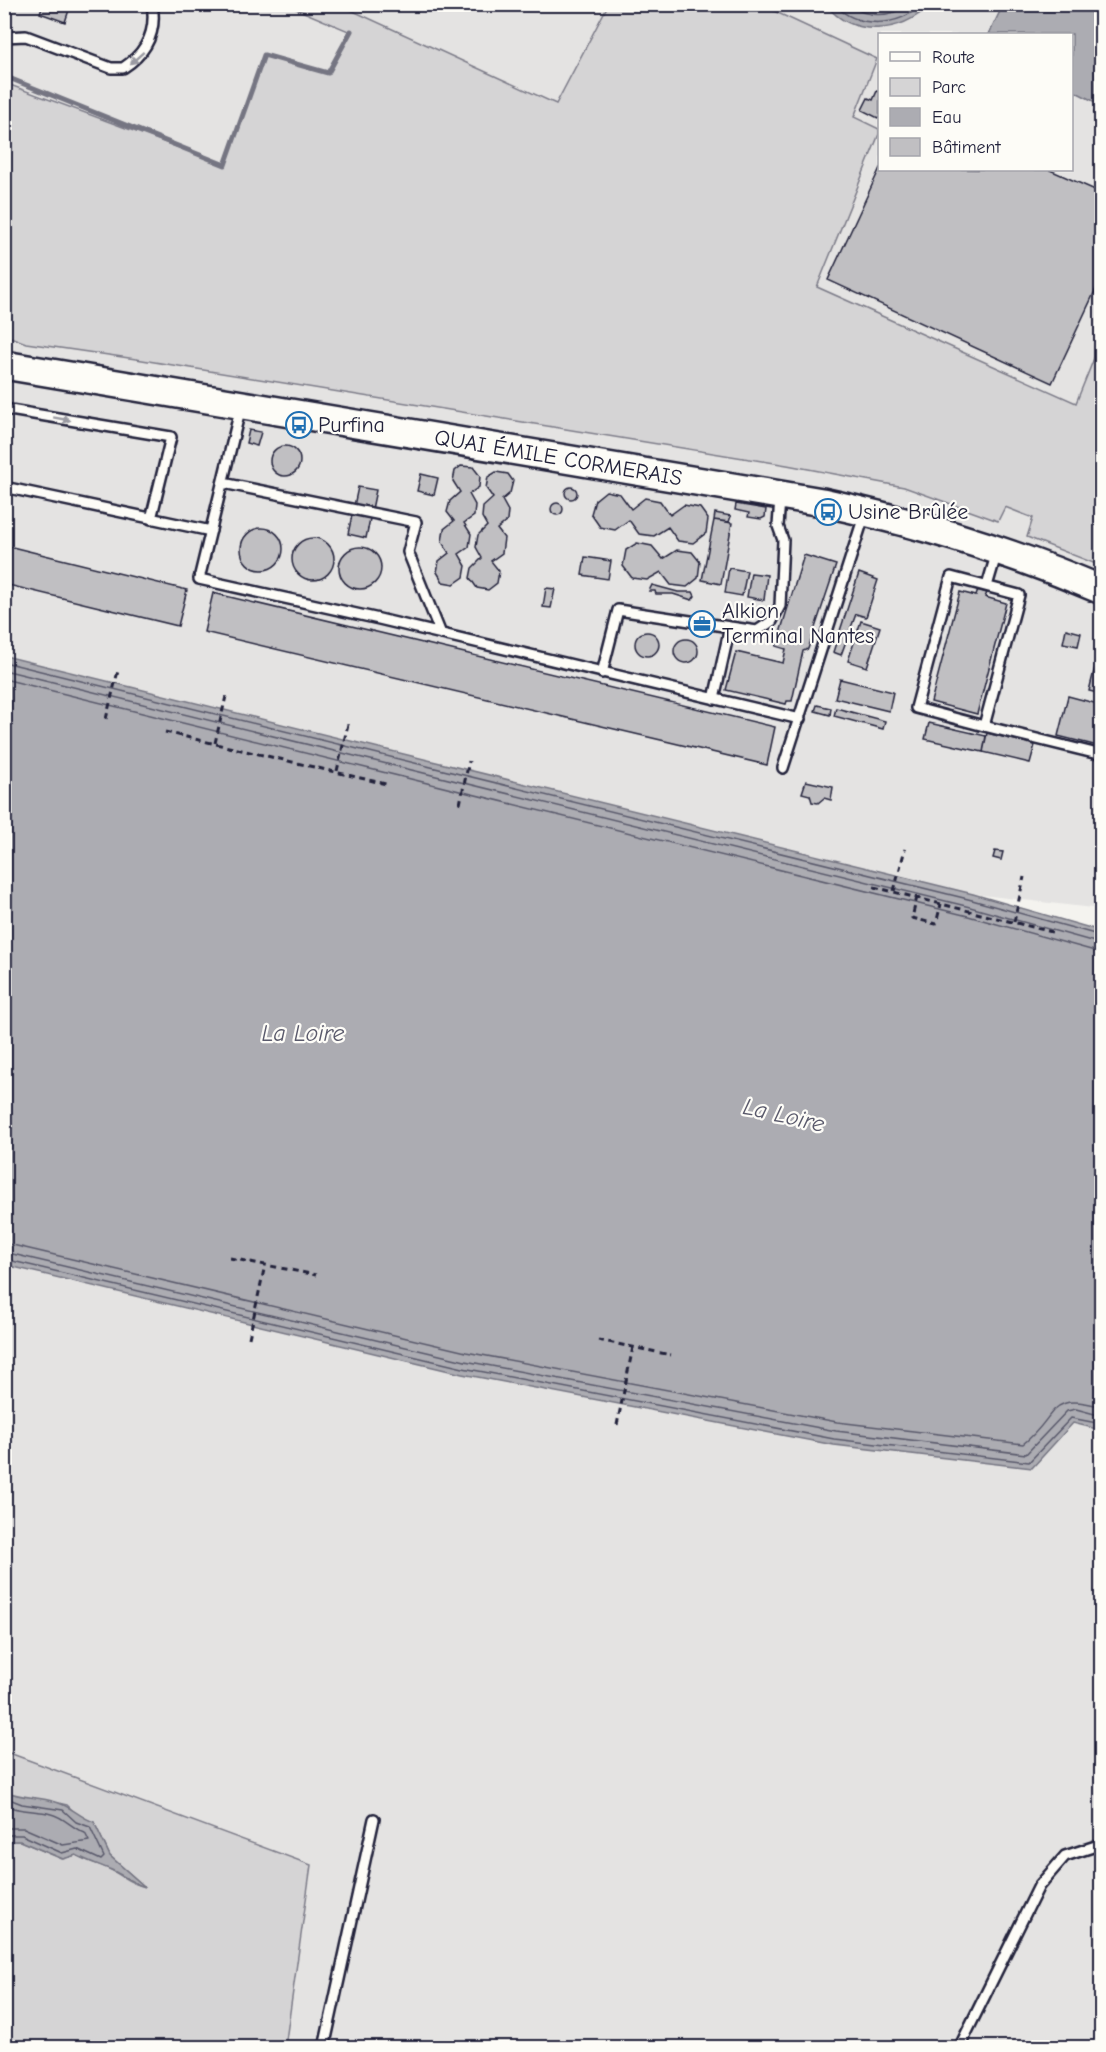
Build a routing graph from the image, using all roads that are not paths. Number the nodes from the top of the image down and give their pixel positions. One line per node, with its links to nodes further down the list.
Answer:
1 (152, 4): 2 (lane, one-way to 2)
2 (4, 37)
3 (4, 365): 4 (main road, QUAI ÉMILE CORMERAIS)
4 (241, 406): 6 (lane); 8 (main road, QUAI ÉMILE CORMERAIS)
5 (4, 409): 10 (lane, one-way to 10)
6 (223, 483): 11 (lane); 16 (lane)
7 (4, 487): 10 (lane)
8 (780, 495): 9 (main road, QUAI ÉMILE CORMERAIS); 15 (lane)
9 (865, 511): 12 (main road, QUAI ÉMILE CORMERAIS); 19 (lane)
10 (152, 519): 11 (lane)
11 (211, 531): 16 (lane)
12 (998, 549): 13 (lane); 14 (main road, QUAI ÉMILE CORMERAIS)
13 (987, 586): 20 (lane); 20 (lane)
14 (1101, 590)
15 (730, 627): 17 (lane); 18 (lane)
16 (441, 634): 17 (lane)
17 (602, 673): 18 (lane)
18 (714, 699): 19 (lane)
19 (800, 719): 22 (lane)
20 (984, 726): 21 (lane)
21 (1101, 755)
22 (783, 768)
23 (374, 1819): 25 (lane)
24 (1101, 1844): 26 (lane)
25 (324, 2048)
26 (959, 2048)

